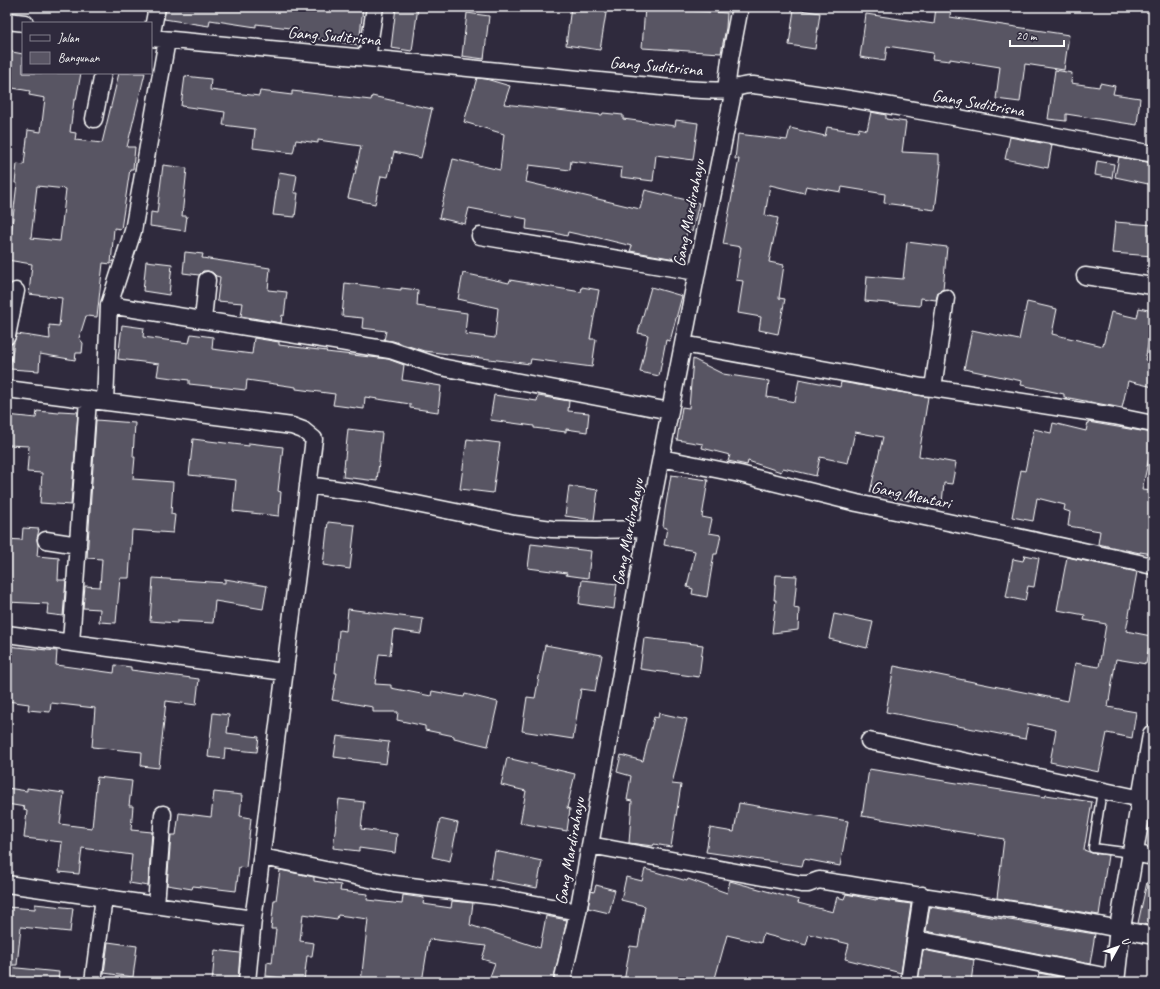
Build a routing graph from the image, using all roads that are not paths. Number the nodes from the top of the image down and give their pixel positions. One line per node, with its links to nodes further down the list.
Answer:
1 (158, 7): 6 (street)
2 (375, 7): 7 (street)
3 (740, 7): 11 (street, Gang Mardirahayu)
4 (7, 21): 5 (street)
5 (22, 23)
6 (156, 39): 7 (street, Gang Suditrisna); 8 (street)
7 (367, 58): 11 (street, Gang Suditrisna)
8 (152, 72)
9 (103, 74): 12 (street)
10 (152, 74): 21 (street)
11 (730, 90): 13 (street, Gang Suditrisna); 15 (street, Gang Mardirahayu)
12 (94, 119)
13 (1153, 154)
14 (480, 236): 15 (street)
15 (697, 272): 24 (street, Gang Mardirahayu)
16 (1085, 276): 18 (street)
17 (207, 280): 22 (street)
18 (1153, 286)
19 (16, 291): 23 (street)
20 (946, 298): 25 (street)
21 (109, 305): 22 (street); 28 (street)
22 (203, 320): 29 (street)
23 (7, 336)
24 (683, 344): 25 (street); 29 (street, Gang Mardirahayu)
25 (933, 388): 30 (street)
26 (7, 389): 27 (street)
27 (88, 399): 28 (street); 35 (street)
28 (105, 402): 32 (street)
29 (670, 411): 31 (street, Gang Mardirahayu)
30 (1153, 424)
31 (661, 458): 33 (street, Gang Mardirahayu); 36 (street, Gang Mentari)
32 (308, 485): 33 (street); 39 (street)
33 (647, 529): 45 (street, Gang Mardirahayu)
34 (46, 540): 35 (street)
35 (78, 545): 38 (street)
36 (1153, 566)
37 (7, 634): 38 (street)
38 (71, 643): 39 (street)
39 (284, 672): 47 (street)
40 (869, 740): 42 (street)
41 (1152, 741): 43 (street)
42 (1102, 791): 43 (street); 46 (lane)
43 (1142, 800): 46 (street)
44 (163, 814): 52 (street)
45 (590, 845): 50 (street); 53 (street, Gang Mardirahayu)
46 (1133, 853): 48 (street); 55 (street)
47 (262, 857): 53 (street); 54 (street)
48 (1153, 857)
49 (7, 884): 51 (street)
50 (922, 895): 55 (street); 57 (street)
51 (104, 897): 52 (street); 60 (street)
52 (156, 905): 54 (street)
53 (578, 912): 62 (street, Gang Mardirahayu)
54 (253, 918): 61 (street)
55 (1120, 928): 56 (street); 59 (street)
56 (1153, 936)
57 (916, 939): 58 (street); 59 (street)
58 (910, 975)
59 (1114, 980)
60 (93, 982)
61 (247, 982)
62 (562, 982)

